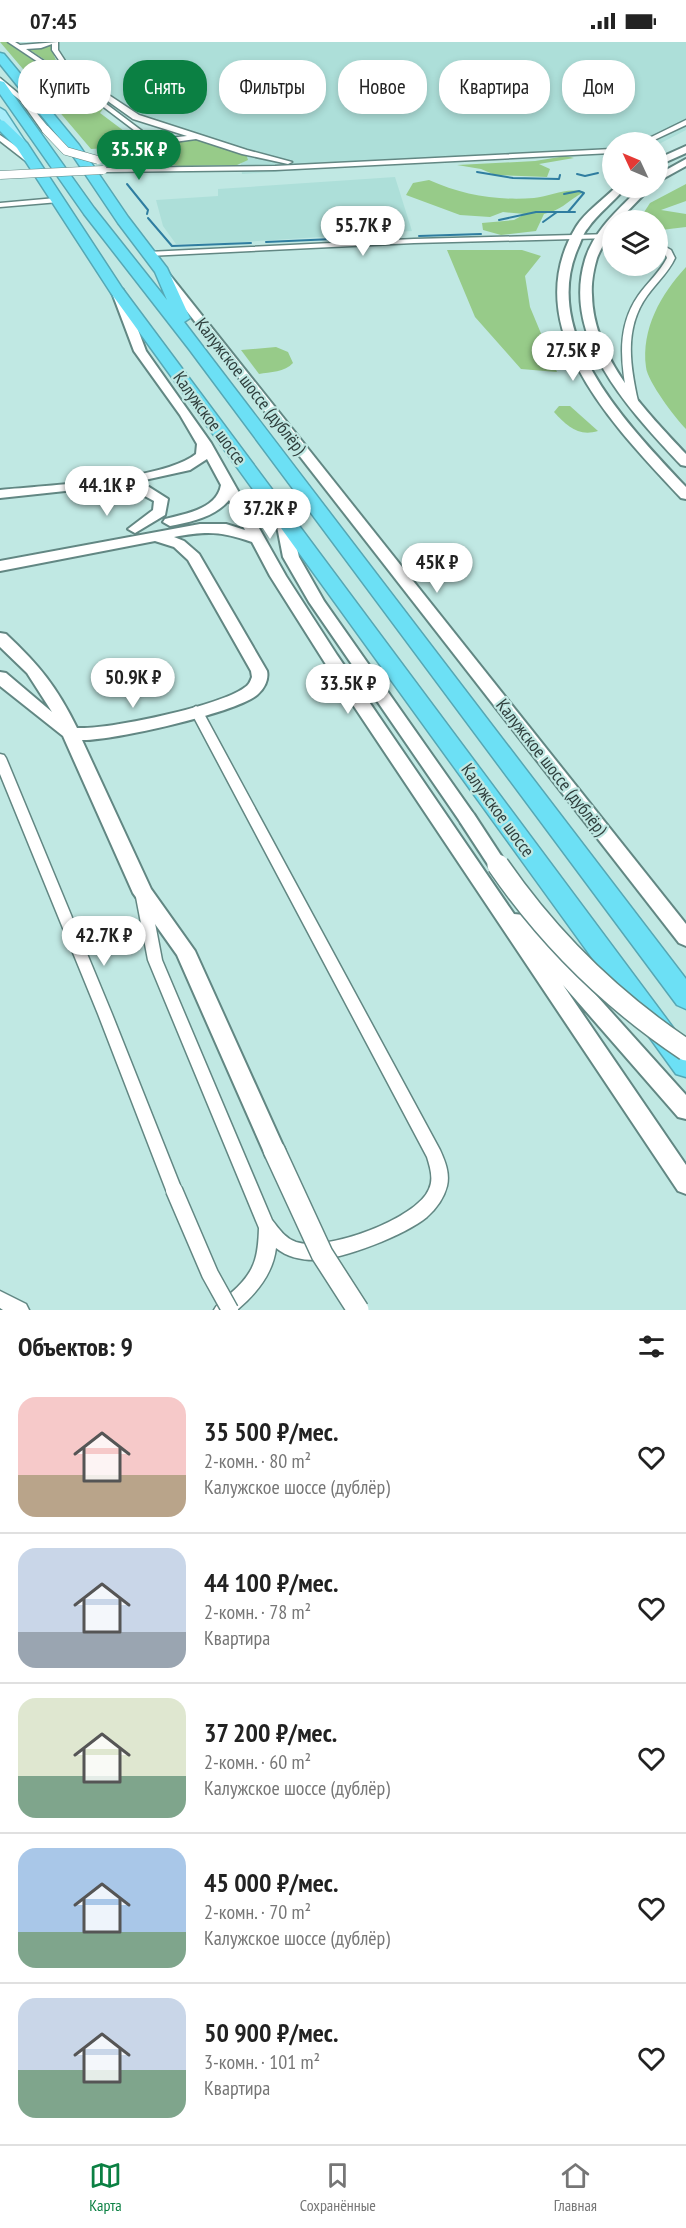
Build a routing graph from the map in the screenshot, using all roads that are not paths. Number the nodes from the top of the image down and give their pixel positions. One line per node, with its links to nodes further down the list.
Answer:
1 (12, 42): 3 (street)
2 (53, 42): 3 (street); 12 (street)
3 (18, 46): 16 (street)
4 (0, 56): 36 (highway, Калужское шоссе (дублёр))
5 (0, 80): 21 (street, bridge)
6 (0, 85): 40 (highway, Калужское шоссе)
7 (0, 111): 13 (main road, Калужское шоссе)
8 (686, 122): 10 (street)
9 (0, 123): 13 (highway)
10 (666, 132)
11 (0, 137): 19 (street)
12 (208, 140): 16 (street); 17 (street)
13 (22, 146): 19 (highway, Калужское шоссе)
14 (686, 148): 18 (main road)
15 (602, 151): 22 (street)
16 (162, 152): 21 (street); 23 (street)
17 (245, 152): 22 (street); 24 (street)
18 (668, 157)
19 (30, 160): 30 (highway, Калужское шоссе)
20 (686, 162): 26 (main road)
21 (100, 165): 23 (street); 25 (street); 27 (street, bridge)
22 (316, 165): 24 (street)
23 (174, 168): 24 (street)
24 (225, 168)
25 (0, 169)
26 (668, 173)
27 (0, 175)
28 (609, 198): 33 (main road)
29 (634, 198): 32 (main road)
30 (56, 200): 31 (street); 39 (highway, Калужское шоссе)
31 (0, 205)
32 (620, 210)
33 (577, 236): 34 (street); 36 (street); 46 (main road)
34 (602, 236)
35 (602, 241): 41 (main road)
36 (148, 254): 37 (highway, Калужское шоссе (дублёр))
37 (162, 271): 40 (highway); 61 (main road, Калужское шоссе (дублёр))
38 (659, 276): 41 (street)
39 (116, 290): 42 (main road); 48 (highway, Калужское шоссе)
40 (195, 346): 62 (highway, Калужское шоссе)
41 (633, 401): 43 (main road)
42 (204, 443): 44 (main road); 45 (main road)
43 (686, 462)
44 (228, 484): 49 (main road); 51 (main road)
45 (0, 494)
46 (686, 495)
47 (0, 502): 49 (main road)
48 (282, 516): 63 (main road, bridge); 64 (highway, Калужское шоссе)
49 (135, 528): 52 (main road)
50 (154, 536): 51 (main road); 53 (main road); 56 (main road)
51 (258, 539): 59 (main road)
52 (0, 554)
53 (0, 566)
54 (0, 639): 57 (main road)
55 (0, 677): 57 (main road)
56 (196, 710): 57 (main road); 69 (street)
57 (72, 734): 60 (main road)
58 (0, 758): 73 (street, bridge)
59 (473, 870): 65 (main road); 66 (main road)
60 (142, 893): 69 (street); 74 (main road, bridge)
61 (686, 938)
62 (686, 998)
63 (686, 1050)
64 (686, 1066)
65 (686, 1110)
66 (671, 1162): 67 (main road); 68 (street)
67 (686, 1182)
68 (686, 1197)
69 (266, 1225): 72 (street)
70 (0, 1299): 71 (street)
71 (20, 1310)
72 (223, 1310)
73 (230, 1310)
74 (358, 1310)

